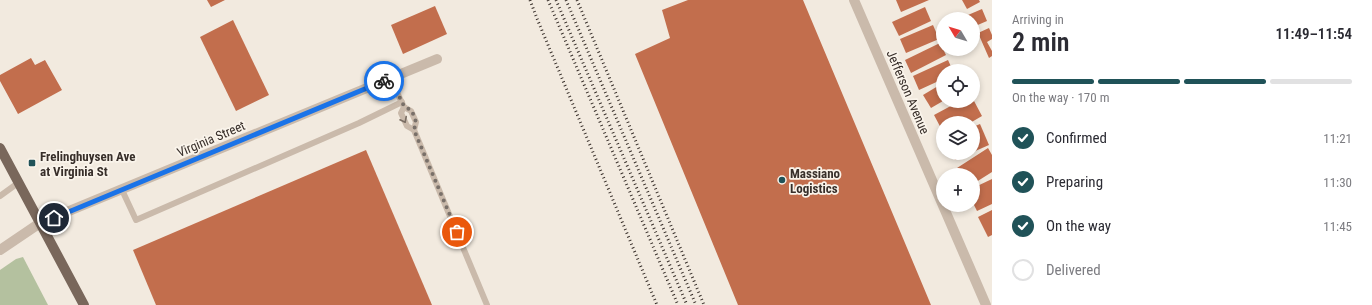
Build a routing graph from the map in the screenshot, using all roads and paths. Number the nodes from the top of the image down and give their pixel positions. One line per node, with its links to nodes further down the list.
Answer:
1 (854, 0): 14 (street, Jefferson Avenue)
2 (437, 59): 3 (street, Virginia Street)
3 (390, 78): 4 (lane); 8 (street, Virginia Street)
4 (403, 104): 5 (lane); 5 (lane, one-way to 5); 8 (lane)
5 (414, 130): 13 (lane)
6 (0, 148): 7 (main road)
7 (18, 183): 9 (lane); 10 (main road)
8 (122, 190): 10 (street, Virginia Street)
9 (0, 196)
10 (40, 223): 11 (street, Virginia Street); 12 (main road)
11 (0, 250)
12 (84, 305)
13 (487, 305)
14 (986, 305)

